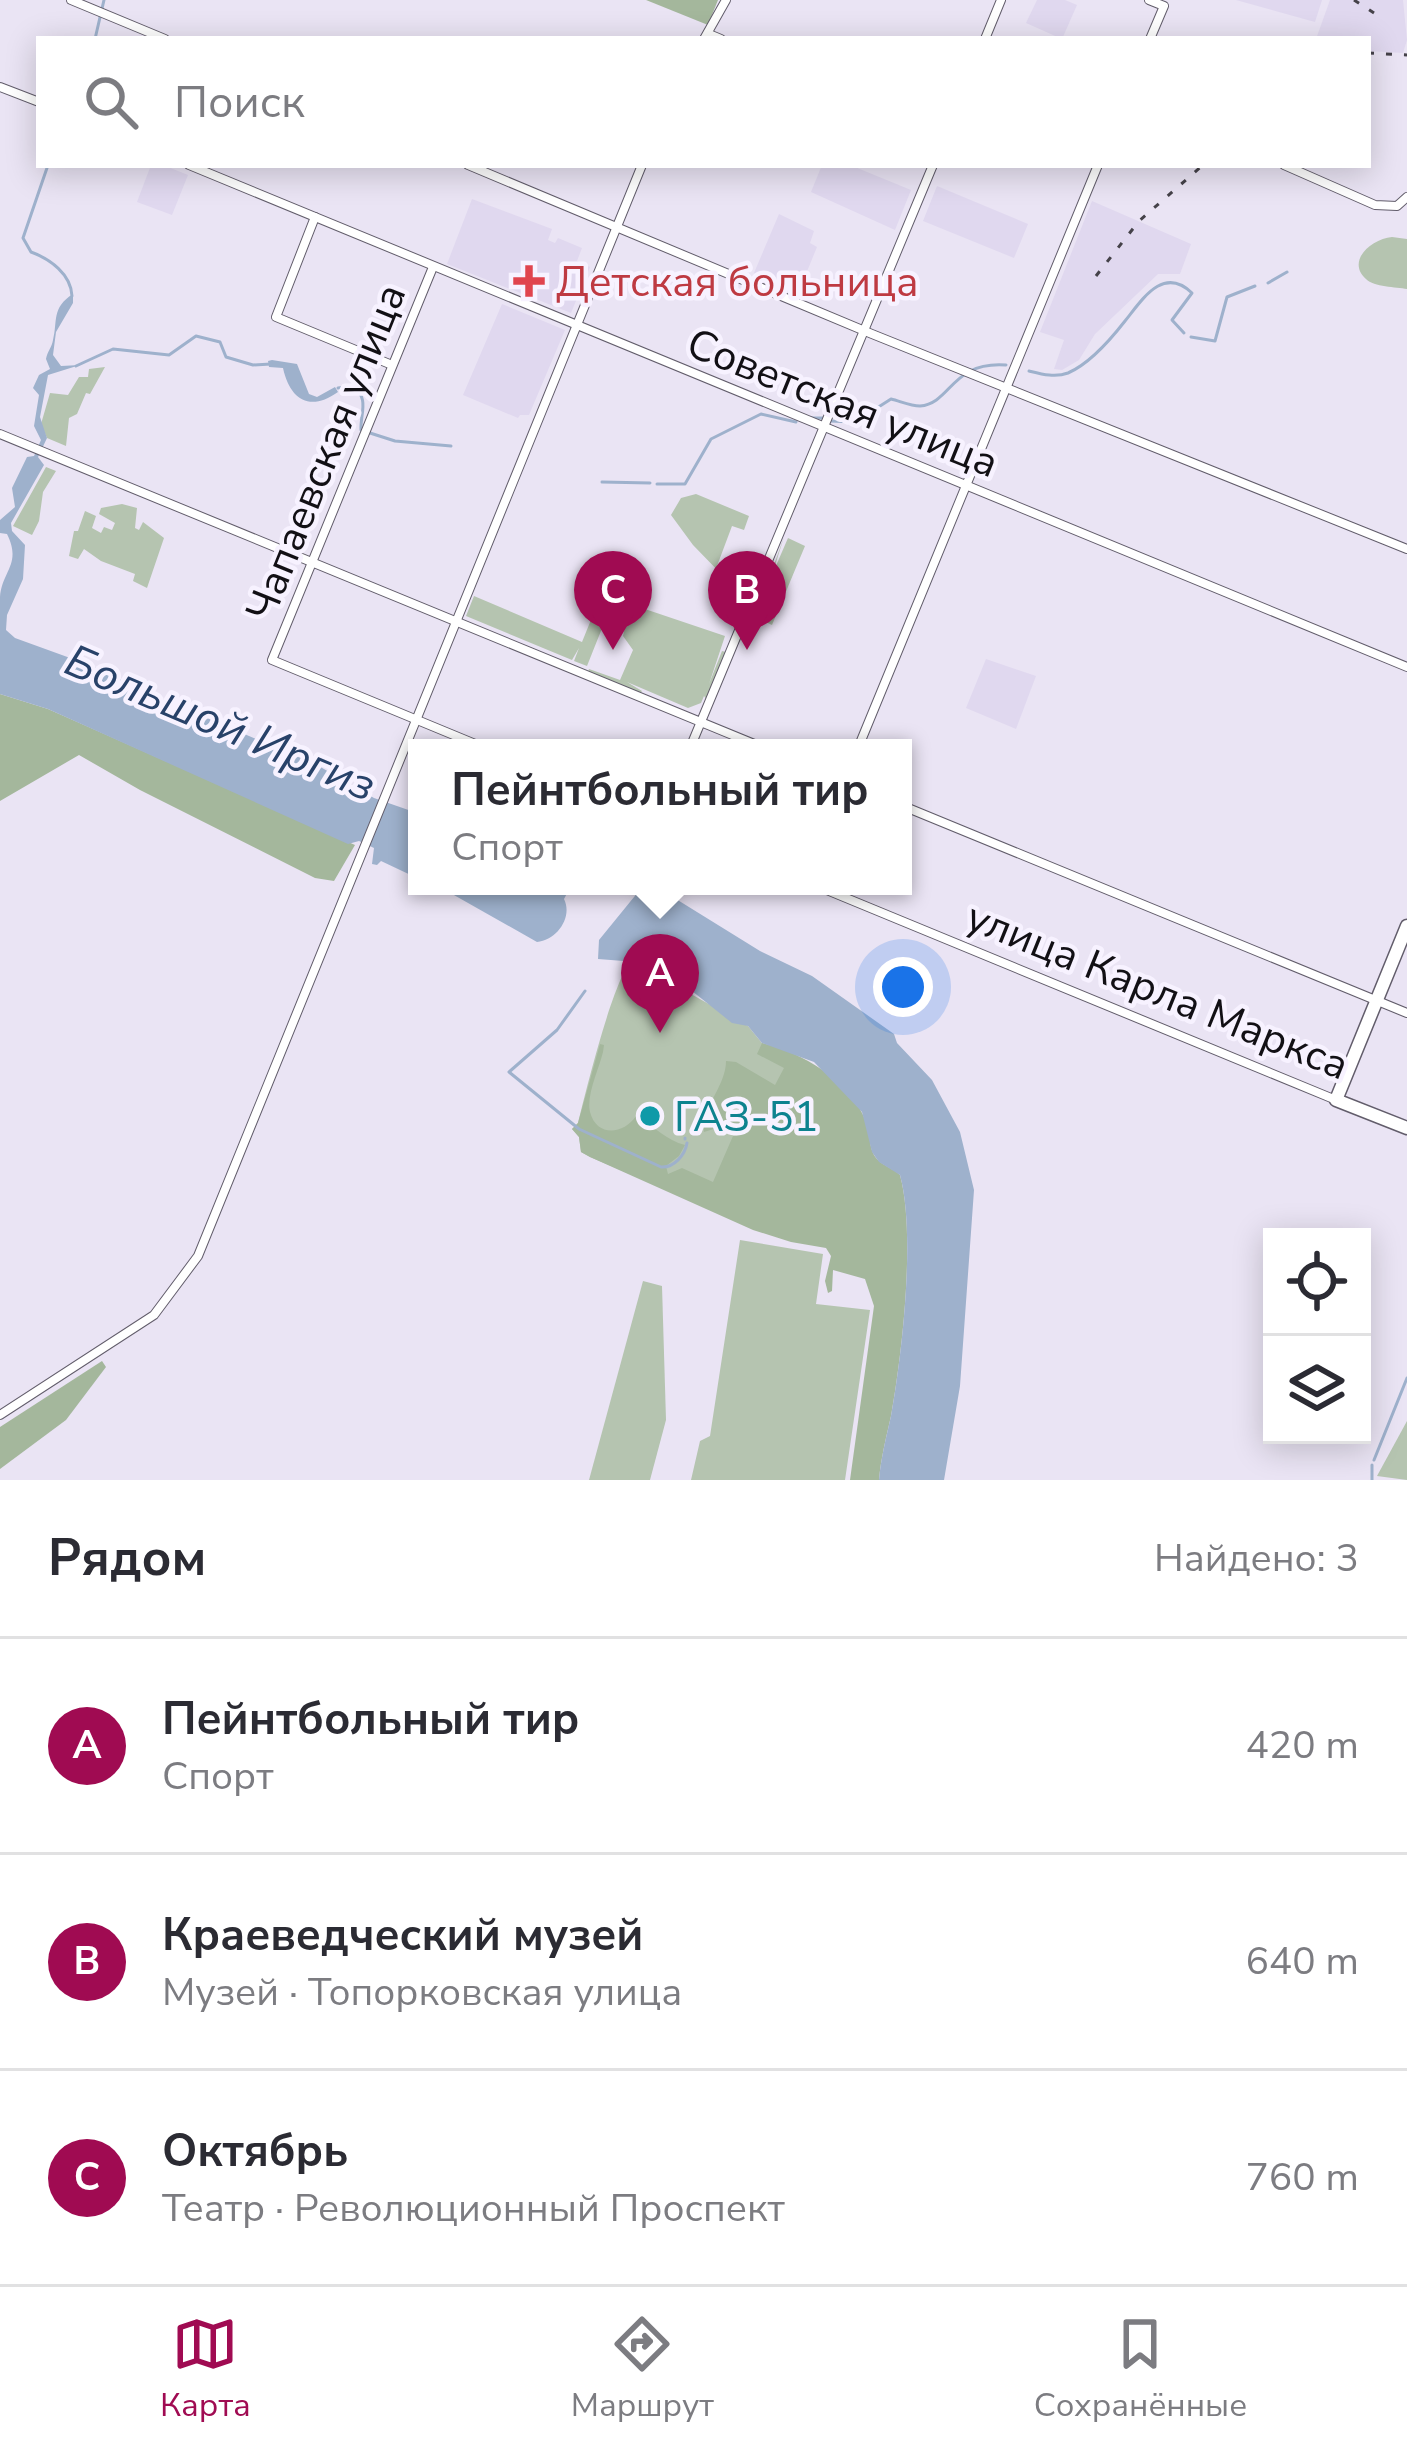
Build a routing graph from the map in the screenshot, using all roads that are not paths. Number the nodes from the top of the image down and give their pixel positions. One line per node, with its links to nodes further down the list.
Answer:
1 (71, 0): 5 (street)
2 (726, 0): 6 (street)
3 (1001, 0): 7 (street)
4 (1149, 0): 8 (street)
5 (158, 36)
6 (707, 36)
7 (990, 36)
8 (1151, 36)
9 (0, 87): 10 (street)
10 (36, 101)
11 (196, 168): 18 (street, Советская улица)
12 (474, 168): 19 (street)
13 (640, 168): 19 (street)
14 (932, 168): 22 (street)
15 (1097, 168): 24 (street)
16 (1291, 168): 17 (street)
17 (1407, 197)
18 (315, 217): 20 (street, Советская улица); 23 (street)
19 (617, 226): 21 (street); 22 (street)
20 (434, 267): 21 (street, Советская улица); 23 (street, Чапаевская улица)
21 (576, 326): 25 (street, Советская улица); 30 (street)
22 (864, 330): 24 (street); 25 (street)
23 (392, 365): 29 (street, Чапаевская улица)
24 (1008, 387): 27 (street); 28 (street)
25 (825, 428): 27 (street, Советская улица); 33 (street)
26 (0, 434): 29 (street)
27 (968, 485): 31 (street, Советская улица); 37 (street)
28 (1407, 549)
29 (312, 562): 30 (street); 32 (street, Чапаевская улица)
30 (454, 621): 32 (street); 33 (street)
31 (1407, 667)
32 (414, 719): 34 (street); 45 (street)
33 (702, 722): 35 (street); 36 (street)
34 (463, 739)
35 (695, 739)
36 (743, 739)
37 (862, 739)
38 (912, 810): 41 (street)
39 (839, 895): 43 (street, улица Карла Маркса)
40 (1407, 926): 41 (highway)
41 (1379, 1001): 42 (street); 43 (highway)
42 (1407, 1013)
43 (1336, 1100): 44 (highway, улица Карла Маркса)
44 (1407, 1128)
45 (0, 1415)

